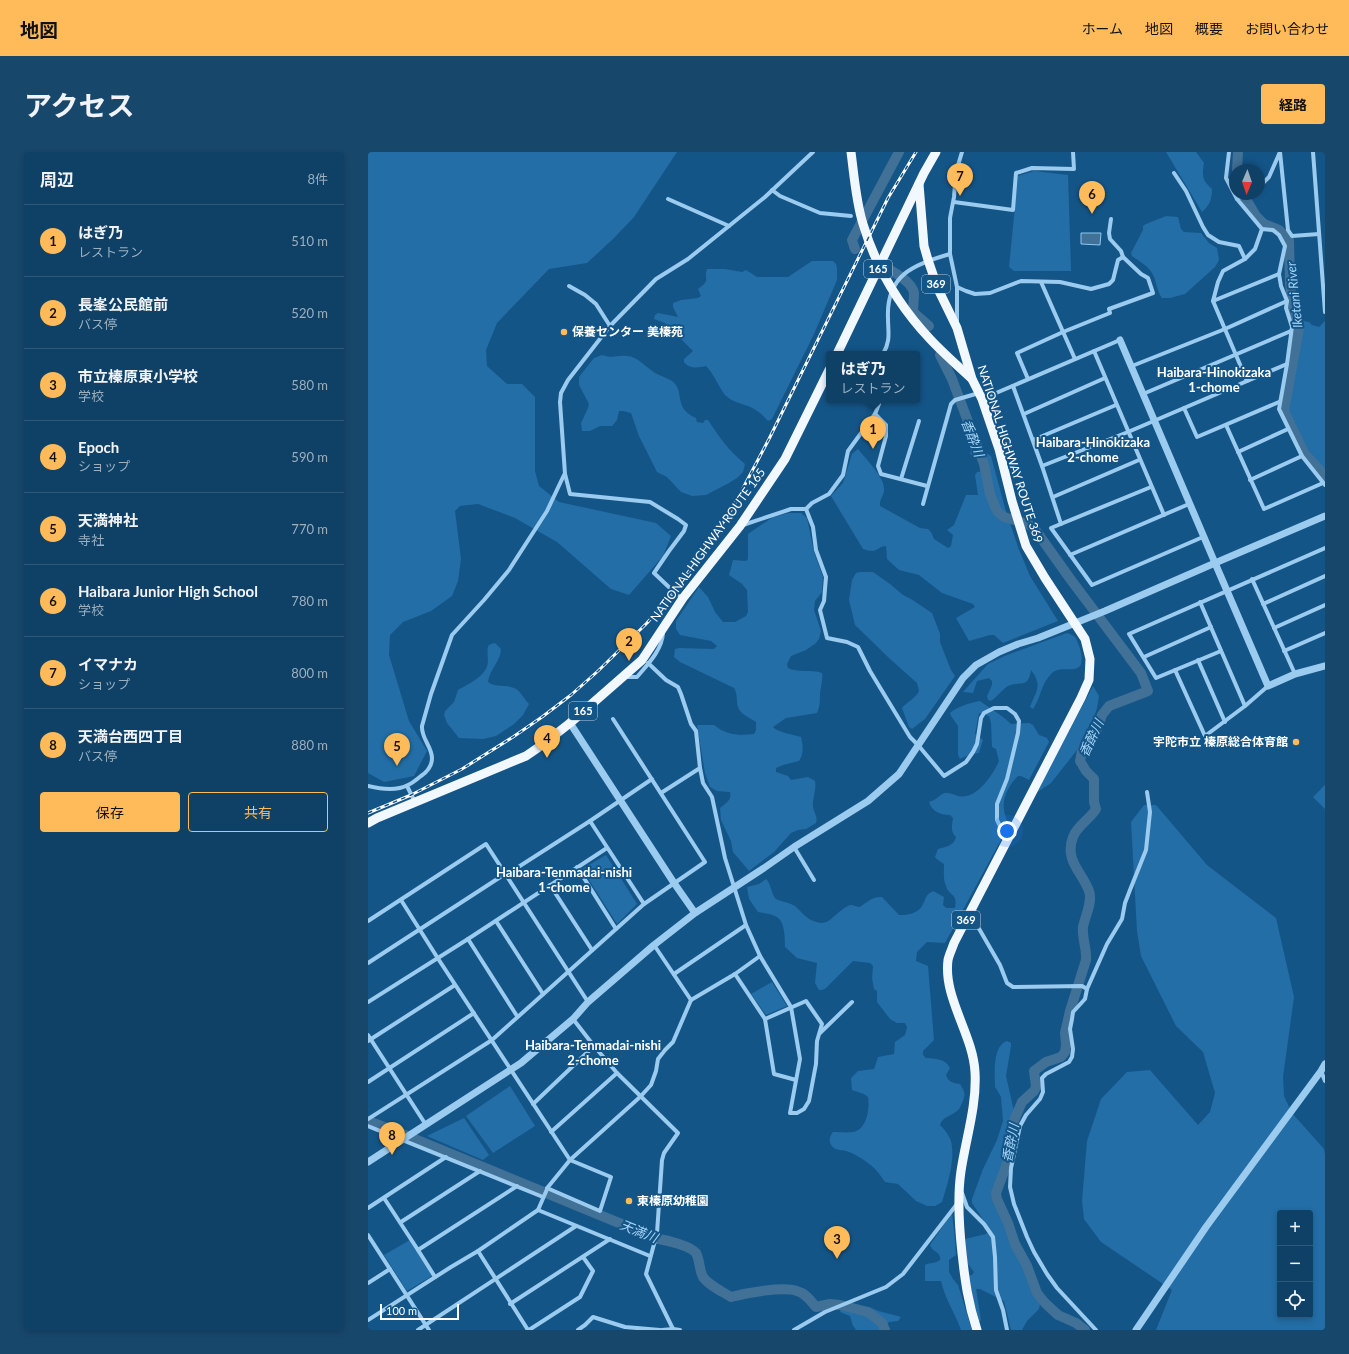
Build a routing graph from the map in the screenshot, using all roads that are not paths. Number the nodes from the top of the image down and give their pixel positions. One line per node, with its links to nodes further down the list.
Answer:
1 (813, 152): 13 (street)
2 (851, 152): 48 (highway, 369)
3 (936, 152): 11 (highway, 165)
4 (962, 152): 16 (street)
5 (1073, 152): 16 (street)
6 (1229, 152): 12 (street)
7 (1280, 152): 10 (street); 21 (street)
8 (1313, 152): 21 (street)
9 (1174, 173): 24 (street)
10 (1265, 181)
11 (919, 184): 25 (highway, NATIONAL HIGHWAY ROUTE 369 / 369); 39 (highway, 165)
12 (1229, 184)
13 (772, 190): 17 (street); 19 (street)
14 (668, 199): 19 (street)
15 (1238, 200): 20 (street)
16 (954, 202): 22 (street)
17 (851, 216)
18 (1111, 219): 23 (street)
19 (728, 226): 33 (street)
20 (1262, 229): 24 (street); 26 (street)
21 (1319, 234): 32 (street)
22 (950, 254): 25 (street); 29 (street)
23 (1123, 257): 27 (street); 37 (street)
24 (1245, 259): 30 (street)
25 (928, 260): 34 (highway, NATIONAL HIGHWAY ROUTE 369 / 369); 40 (street)
26 (1279, 274): 30 (street); 31 (street)
27 (1041, 282): 29 (street); 37 (street)
28 (569, 286): 33 (street)
29 (957, 286): 34 (street)
30 (1213, 301): 35 (street)
31 (1287, 301): 35 (street); 36 (street)
32 (1325, 312)
33 (610, 326): 70 (street)
34 (957, 328): 48 (highway, NATIONAL HIGHWAY ROUTE 369 / 369)
35 (1225, 329): 42 (street); 45 (street)
36 (1292, 331): 42 (street); 44 (street)
37 (1063, 332): 43 (street); 49 (street)
38 (1120, 340): 41 (street); 45 (street)
39 (838, 351)
40 (884, 351)
41 (1094, 351): 43 (street); 47 (street)
42 (1235, 356): 50 (street); 52 (street)
43 (1075, 359): 49 (street)
44 (1287, 364): 50 (street); 54 (street)
45 (1132, 366): 52 (street)
46 (826, 376): 83 (highway, NATIONAL HIGHWAY ROUTE 165 / 165)
47 (1105, 378): 56 (street); 59 (street)
48 (972, 379): 53 (highway, NATIONAL HIGHWAY ROUTE 369 / 369)
49 (1028, 379): 51 (street)
50 (1247, 381): 57 (street)
51 (1013, 386): 53 (street); 59 (street)
52 (1143, 394): 60 (street)
53 (980, 396): 74 (street); 96 (highway, NATIONAL HIGHWAY ROUTE 369 / 369)
54 (1279, 402): 62 (street); 63 (street)
55 (879, 403): 58 (street)
56 (1116, 405): 64 (street); 65 (street)
57 (1184, 408): 60 (street); 62 (street)
58 (875, 414): 71 (street); 79 (street)
59 (1024, 414): 65 (street)
60 (1154, 420): 64 (street); 78 (street)
61 (918, 421): 71 (street)
62 (1226, 425): 66 (street)
63 (1288, 429): 66 (street); 67 (street)
64 (1128, 432): 68 (street); 69 (street)
65 (1033, 440): 69 (street)
66 (1238, 452): 72 (street)
67 (1302, 456): 72 (street); 73 (street)
68 (1139, 460): 75 (street); 76 (street)
69 (1042, 466): 76 (street)
70 (564, 474): 92 (street); 119 (street)
71 (901, 479): 74 (street)
72 (1250, 480): 73 (street)
73 (1324, 484)
74 (927, 486): 77 (street)
75 (1151, 486): 80 (street); 82 (street)
76 (1052, 498): 82 (street)
77 (923, 504)
78 (1189, 504): 80 (street); 84 (street)
79 (806, 510): 83 (street); 115 (street)
80 (1164, 515): 87 (street)
81 (1325, 516): 88 (street)
82 (1061, 524): 87 (street)
83 (740, 526): 92 (highway, NATIONAL HIGHWAY ROUTE 165 / 165)
84 (1203, 537): 87 (street); 88 (street)
85 (1323, 548): 86 (street); 90 (street)
86 (1325, 554)
87 (1070, 555)
88 (1215, 563): 91 (street); 96 (street)
89 (1325, 576): 94 (street)
90 (1252, 579): 91 (street); 94 (street)
91 (1227, 590): 93 (street); 110 (street)
92 (683, 598): 99 (highway, NATIONAL HIGHWAY ROUTE 165 / 165)
93 (1200, 602): 97 (street); 103 (street)
94 (1263, 604): 98 (street)
95 (1325, 605): 98 (street)
96 (1075, 623): 115 (street); 126 (highway, NATIONAL HIGHWAY ROUTE 369 / 369)
97 (1211, 626): 101 (street); 103 (street)
98 (1274, 628): 102 (street)
99 (663, 629): 105 (street); 109 (highway, NATIONAL HIGHWAY ROUTE 165 / 165)
100 (1325, 633): 102 (street)
101 (1221, 651): 104 (street); 111 (street)
102 (1284, 651): 108 (street)
103 (1144, 657): 107 (street)
104 (1198, 660): 107 (street); 113 (street)
105 (648, 663): 109 (street); 116 (street)
106 (1325, 666): 108 (street)
107 (1175, 670): 113 (street)
108 (1295, 674): 110 (street)
109 (621, 678): 114 (highway, NATIONAL HIGHWAY ROUTE 165 / 165)
110 (1268, 686): 111 (street)
111 (1245, 706): 113 (street)
112 (613, 719): 117 (street)
113 (1225, 722)
114 (570, 723): 122 (street); 123 (highway, NATIONAL HIGHWAY ROUTE 165 / 165)
115 (918, 745): 126 (street); 127 (street)
116 (700, 768): 121 (street); 134 (street)
117 (652, 779): 121 (street); 122 (street)
118 (368, 786): 119 (street)
119 (407, 786): 123 (street)
120 (1147, 792): 155 (street)
121 (661, 793): 132 (street)
122 (620, 800): 124 (street); 132 (street)
123 (415, 803): 125 (highway, NATIONAL HIGHWAY ROUTE 165 / 165)
124 (590, 821): 128 (street); 130 (street)
125 (368, 823)
126 (1010, 834): 139 (highway, NATIONAL HIGHWAY ROUTE 369 / 369)
127 (794, 847): 131 (street); 134 (street)
128 (608, 848): 129 (street); 137 (street)
129 (577, 867): 133 (street); 144 (street)
130 (506, 874): 135 (street); 136 (street); 143 (street)
131 (814, 880)
132 (674, 883): 137 (street); 138 (street)
133 (550, 886): 136 (street); 147 (street)
134 (735, 887): 138 (street); 142 (street)
135 (401, 900): 140 (street); 143 (street)
136 (523, 903): 141 (street); 151 (street)
137 (644, 904): 144 (street)
138 (695, 913): 146 (street)
139 (970, 913): 155 (street); 190 (highway, NATIONAL HIGHWAY ROUTE 369 / 369)
140 (368, 921)
141 (496, 921): 145 (street); 156 (street)
142 (746, 925): 148 (street); 152 (street)
143 (420, 929): 149 (street); 150 (street)
144 (616, 929): 147 (street)
145 (468, 939): 149 (street); 163 (street)
146 (654, 945): 152 (street); 159 (street)
147 (592, 950): 151 (street)
148 (760, 956): 153 (street); 161 (street)
149 (437, 957): 154 (street); 158 (street)
150 (368, 963)
151 (568, 972): 156 (street); 159 (street)
152 (674, 974): 157 (street)
153 (735, 974): 157 (street); 165 (street)
154 (455, 985): 162 (street); 167 (street)
155 (1087, 989): 225 (street)
156 (543, 994): 163 (street)
157 (691, 1000): 179 (street)
158 (368, 1002)
159 (588, 1002): 164 (street)
160 (852, 1002): 166 (street)
161 (791, 1007): 165 (street); 166 (street); 175 (street)
162 (474, 1013): 168 (street); 171 (street)
163 (517, 1016): 168 (street)
164 (572, 1019): 169 (street); 172 (street)
165 (765, 1019): 175 (street)
166 (820, 1034): 175 (street)
167 (369, 1038): 171 (street)
168 (492, 1040): 172 (street); 178 (street)
169 (594, 1046): 174 (street); 180 (street)
170 (1325, 1064): 173 (street)
171 (389, 1068): 177 (street); 178 (street)
172 (511, 1071): 180 (street); 182 (street)
173 (1321, 1071): 176 (street); 226 (street)
174 (617, 1073): 179 (street); 184 (street)
175 (796, 1080)
176 (1325, 1081)
177 (368, 1082)
178 (406, 1095): 181 (street); 182 (street)
179 (640, 1097): 187 (street); 205 (street)
180 (533, 1104): 184 (street)
181 (369, 1119)
182 (426, 1125): 185 (street)
183 (368, 1126): 185 (street)
184 (551, 1132): 187 (street)
185 (403, 1139): 186 (street); 188 (street)
186 (446, 1157): 189 (street); 194 (street)
187 (570, 1160): 192 (street); 192 (street)
188 (368, 1162)
189 (480, 1171): 191 (street); 198 (street)
190 (959, 1185): 195 (highway, NATIONAL HIGHWAY ROUTE 369 / 369); 224 (street)
191 (517, 1186): 193 (street); 203 (street)
192 (547, 1188): 193 (street)
193 (543, 1197): 197 (street)
194 (384, 1198): 196 (street); 198 (street)
195 (959, 1202): 222 (street); 223 (highway, NATIONAL HIGHWAY ROUTE 369 / 369)
196 (368, 1208)
197 (538, 1210): 199 (street); 204 (street)
198 (401, 1222): 203 (street)
199 (576, 1226): 201 (street); 209 (street)
200 (368, 1235): 202 (street)
201 (610, 1239): 205 (street); 206 (street)
202 (370, 1243): 207 (street)
203 (418, 1250): 208 (street)
204 (478, 1251): 208 (street); 209 (street)
205 (650, 1256): 215 (street)
206 (583, 1257): 212 (street); 218 (street)
207 (390, 1269): 210 (street); 211 (street)
208 (435, 1277): 211 (street)
209 (494, 1279): 212 (street); 214 (street)
210 (368, 1283)
211 (406, 1295): 213 (street); 214 (street)
212 (510, 1304): 218 (street)
213 (368, 1320)
214 (426, 1325): 216 (street); 217 (street)
215 (673, 1329): 220 (street); 221 (street)
216 (418, 1330)
217 (429, 1330)
218 (528, 1330)
219 (578, 1330): 220 (street)
220 (661, 1330)
221 (680, 1330)
222 (794, 1330)
223 (977, 1330)
224 (1007, 1330)
225 (1096, 1330)
226 (1136, 1330)

